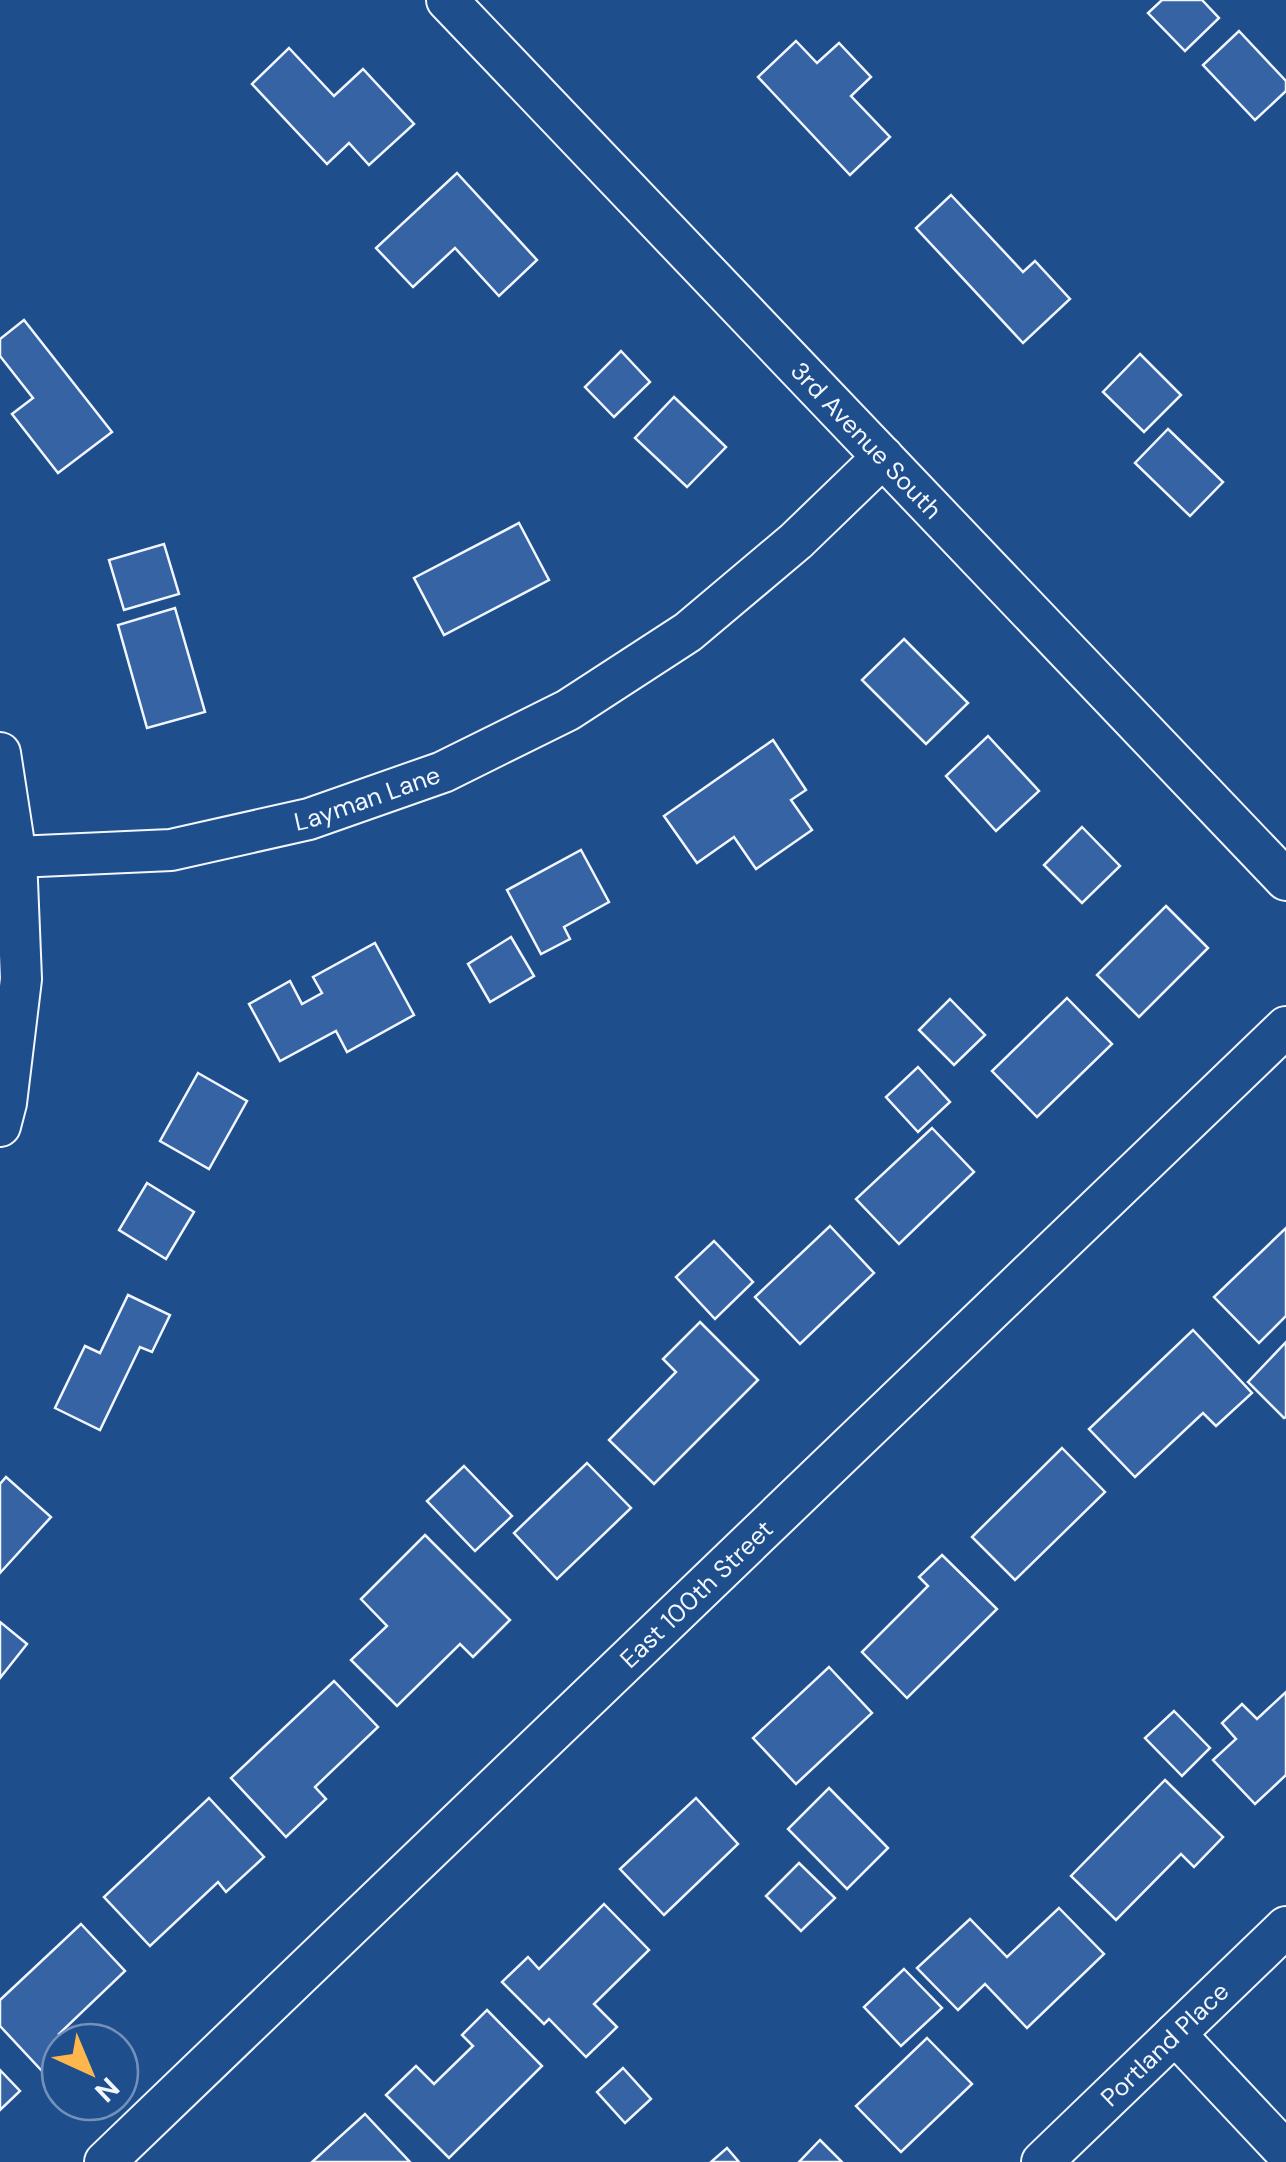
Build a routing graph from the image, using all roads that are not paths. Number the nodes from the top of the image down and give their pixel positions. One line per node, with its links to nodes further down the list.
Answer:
1 (446, 0): 2 (street, 3rd Avenue South)
2 (883, 457): 4 (street, Layman Lane); 5 (street, 3rd Avenue South)
3 (0, 753): 4 (street)
4 (16, 857): 7 (street)
5 (1286, 880)
6 (1286, 1027): 11 (street, East 100th Street)
7 (0, 1126)
8 (1286, 1927): 9 (street, Portland Place)
9 (1174, 2034): 10 (street); 12 (street, Portland Place)
10 (1286, 2152)
11 (105, 2162)
12 (1042, 2162)

